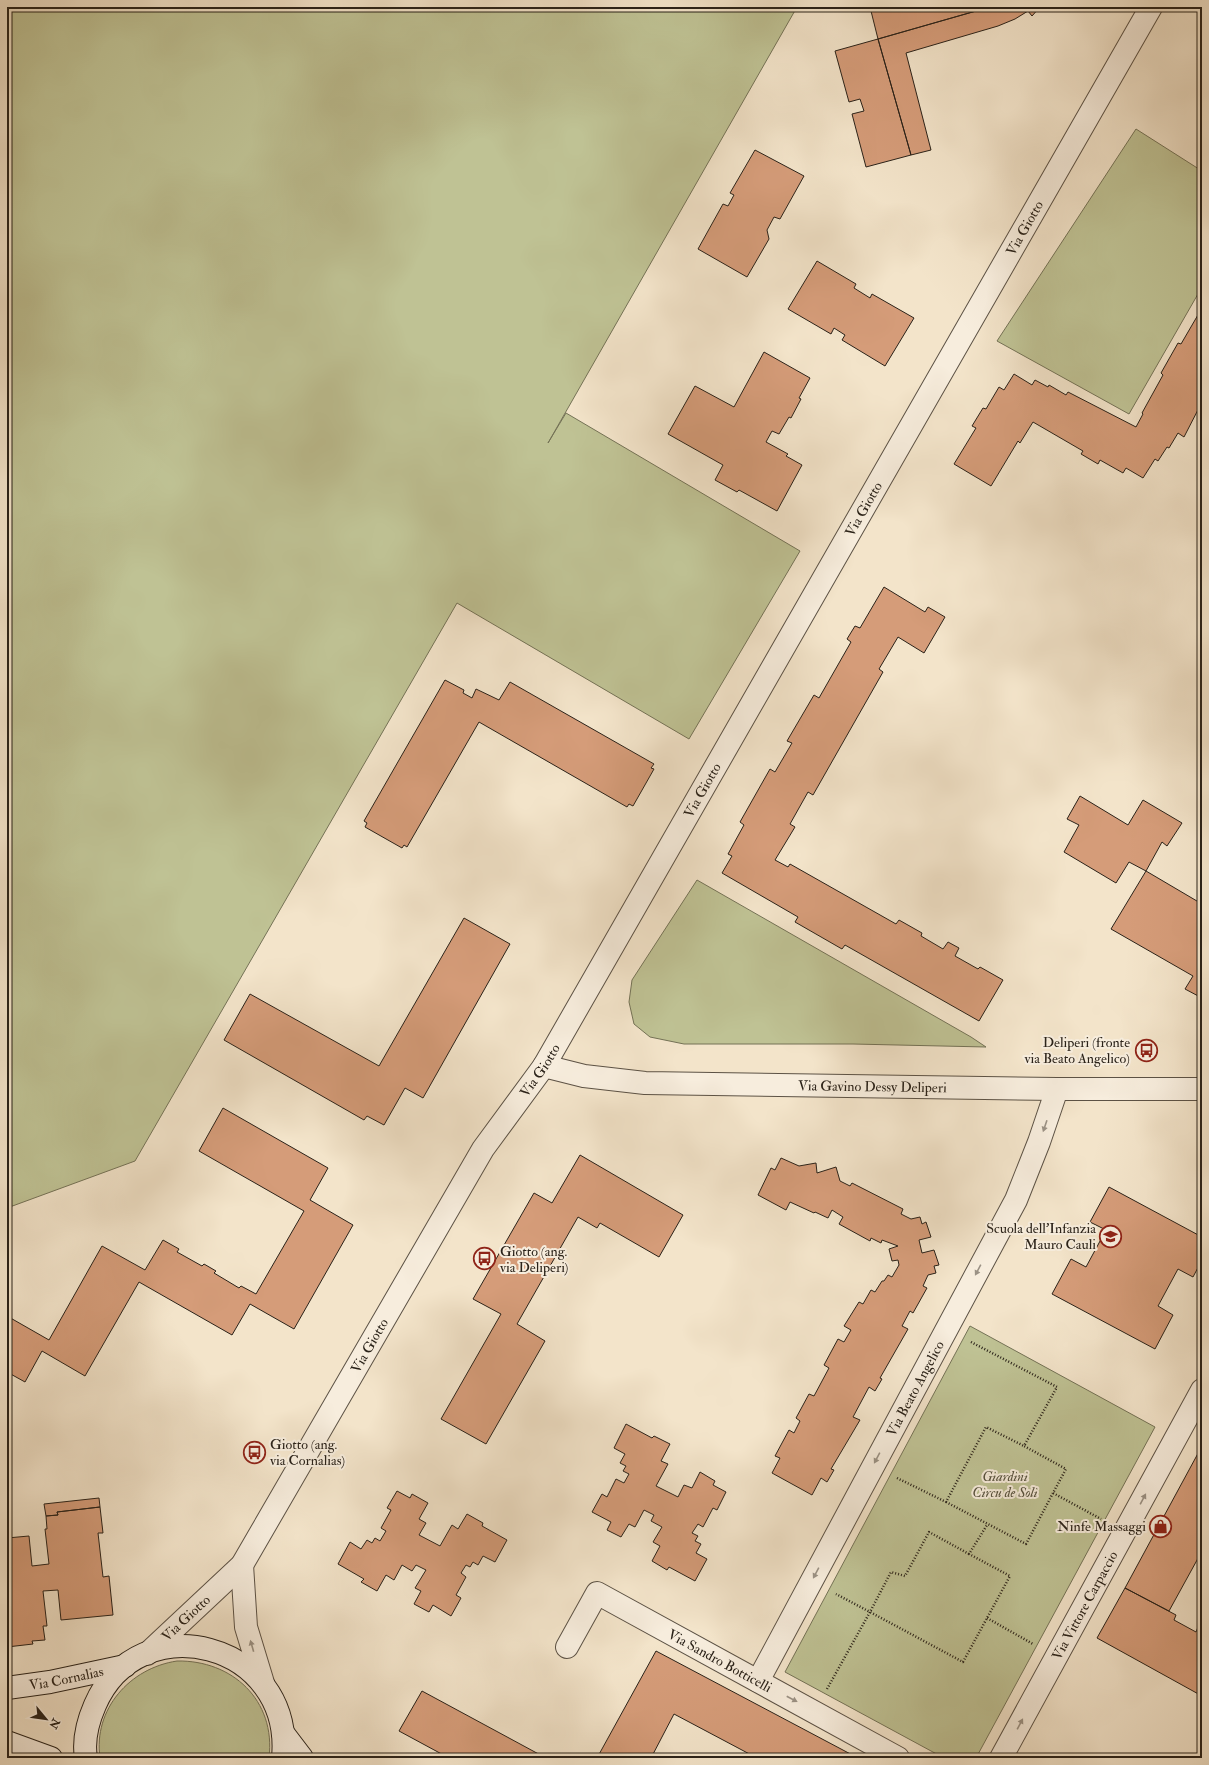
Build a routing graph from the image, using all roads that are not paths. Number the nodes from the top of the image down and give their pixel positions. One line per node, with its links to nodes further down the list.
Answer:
1 (1151, 7): 2 (street, Via Giotto)
2 (544, 1066): 3 (street, Via Gavino Dessy Deliperi); 6 (street, Via Giotto)
3 (1057, 1089): 4 (street, Via Gavino Dessy Deliperi); 10 (street, Via Beato Angelico, one-way to 10)
4 (1202, 1089)
5 (1202, 1390): 20 (street, Via Vittore Carpaccio, one-way to 5)
6 (242, 1565): 8 (street, Via Giotto); 11 (street, one-way to 6)
7 (567, 1647): 10 (street, Via Sandro Botticelli)
8 (147, 1654): 9 (street); 11 (street)
9 (125, 1666): 12 (street, Via Cornalias); 16 (street)
10 (758, 1681): 19 (street, Via Sandro Botticelli, one-way to 19)
11 (262, 1683): 13 (street)
12 (7, 1688)
13 (283, 1733): 17 (street); 18 (street)
14 (7, 1742): 15 (street)
15 (51, 1758)
16 (86, 1758)
17 (283, 1758)
18 (302, 1758)
19 (898, 1758)
20 (1002, 1758)

